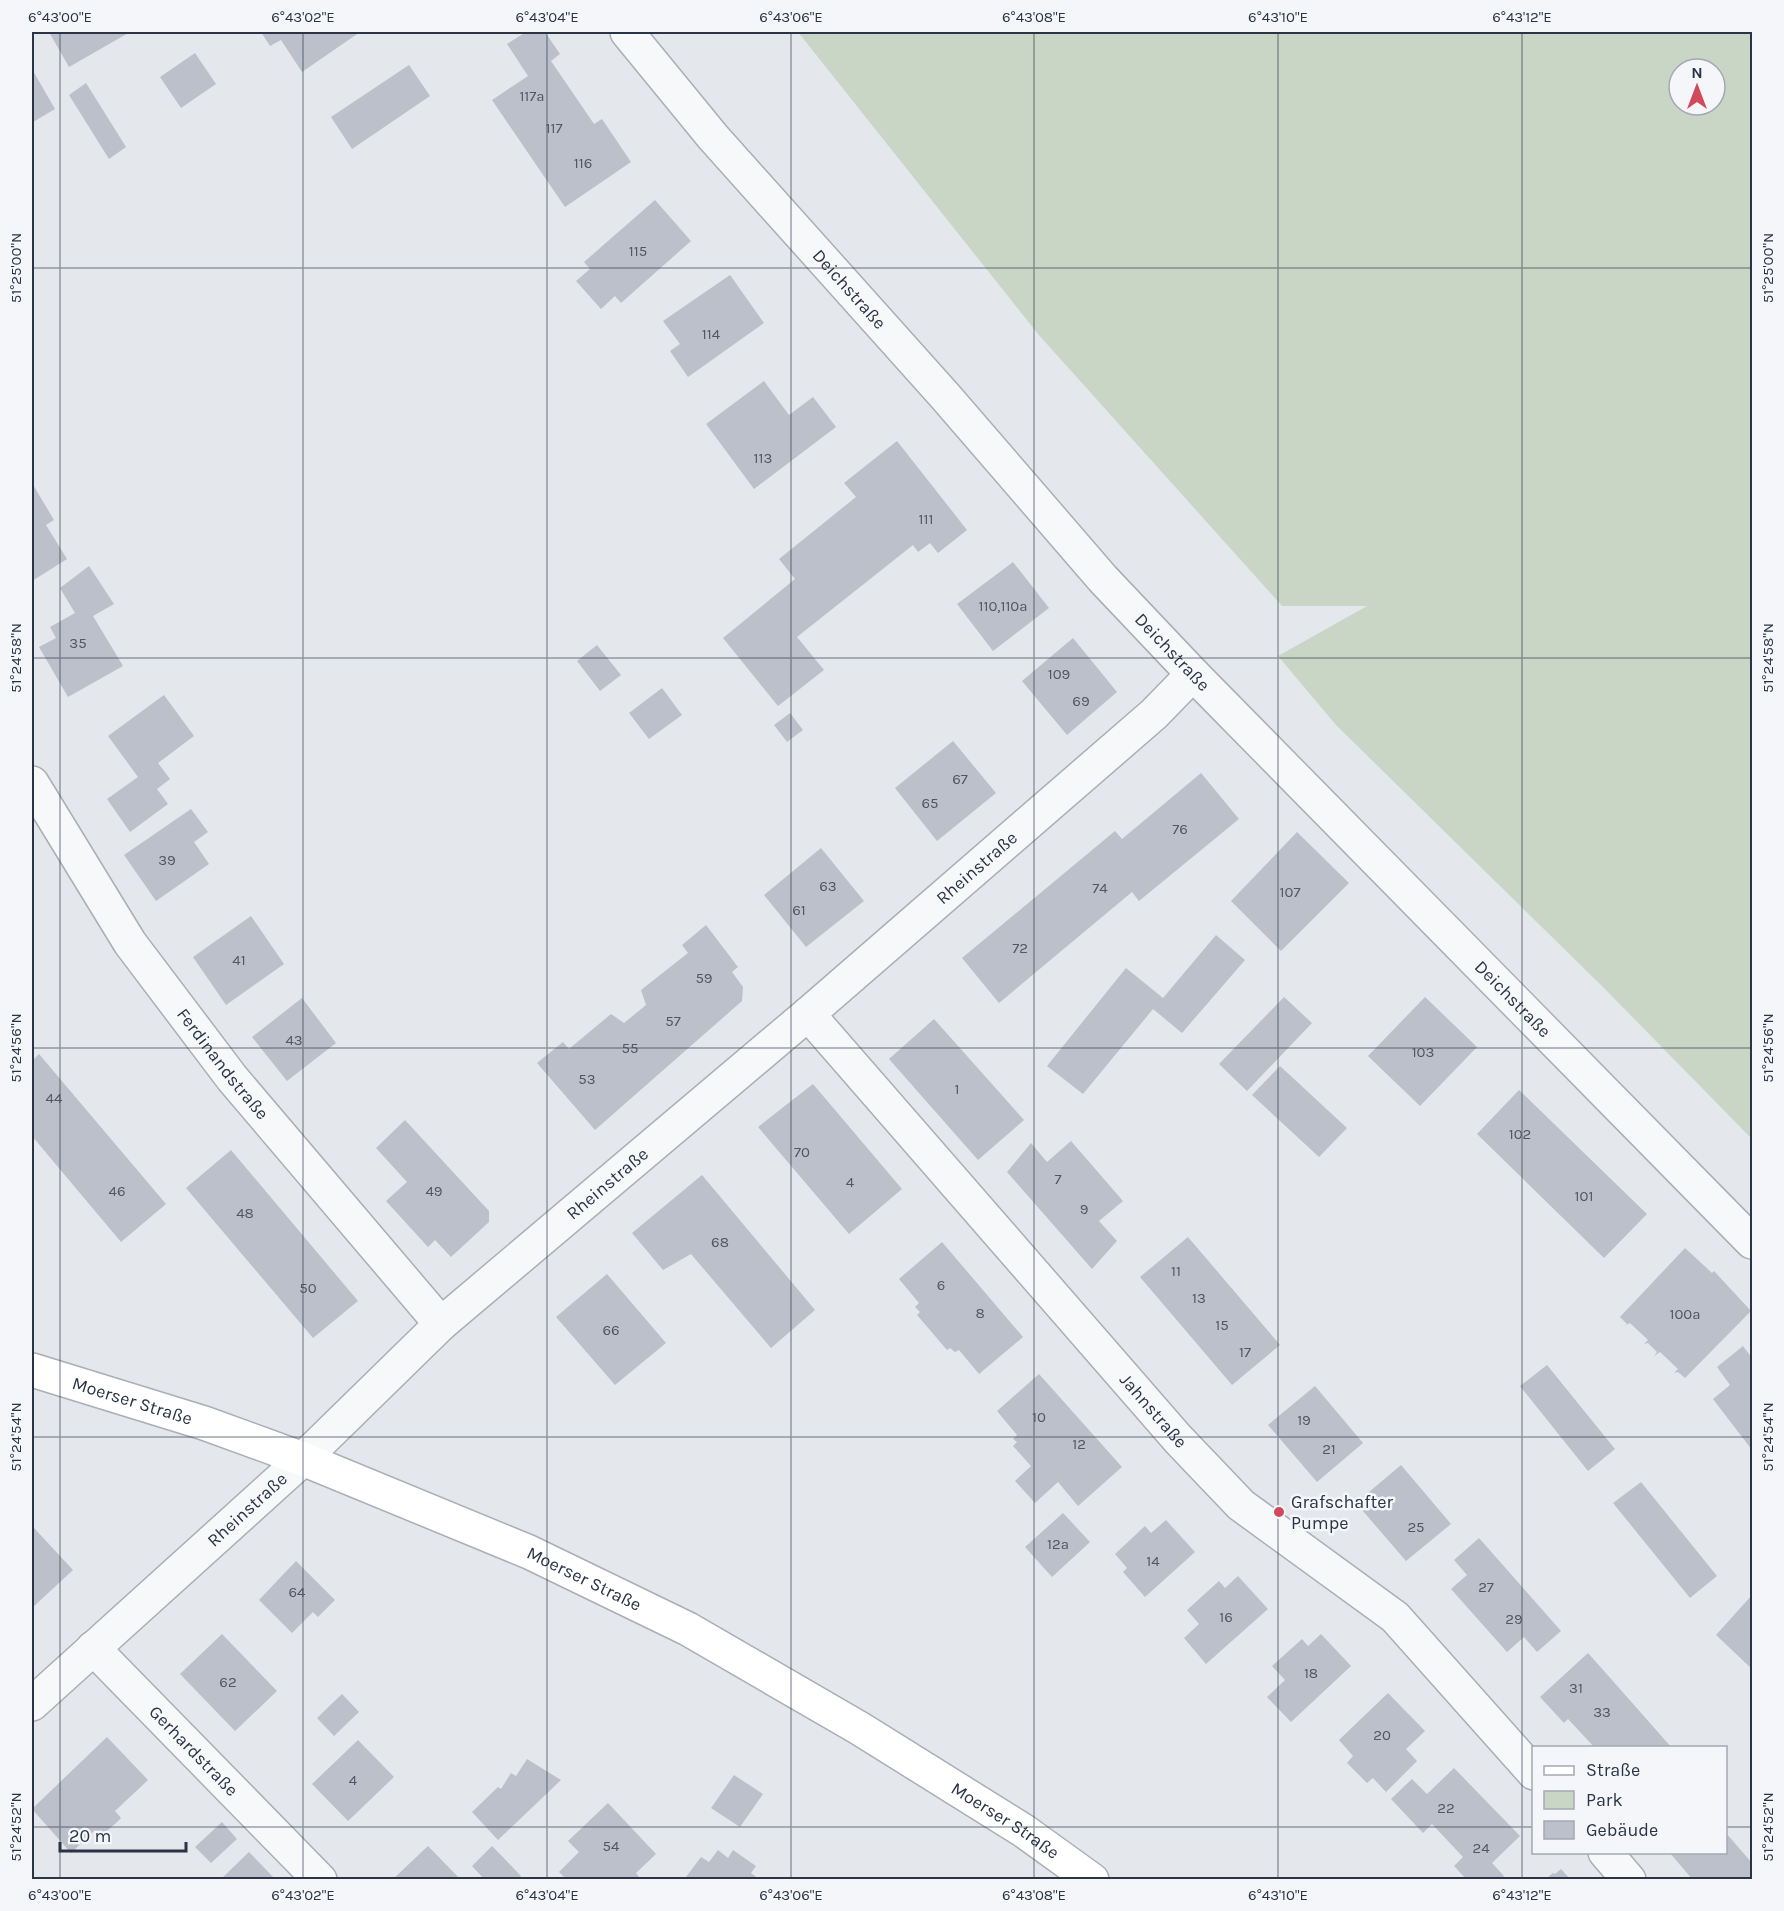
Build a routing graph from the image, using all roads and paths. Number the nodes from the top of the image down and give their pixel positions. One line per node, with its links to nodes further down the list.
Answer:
1 (627, 32): 2 (street, Deichstraße)
2 (1193, 674): 4 (street, Rheinstraße); 5 (street, Deichstraße)
3 (32, 783): 6 (street, Ferdinandstraße)
4 (808, 1014): 6 (street, Rheinstraße); 11 (street, Jahnstraße)
5 (1752, 1242)
6 (441, 1324): 8 (street, Rheinstraße)
7 (32, 1371): 8 (main road, Moerser Straße)
8 (303, 1459): 9 (street, Rheinstraße); 14 (main road, Moerser Straße)
9 (93, 1648): 10 (street, Rheinstraße); 13 (street, Gerhardstraße)
10 (32, 1704)
11 (1532, 1772)
12 (1607, 1854): 15 (street)
13 (320, 1880)
14 (1092, 1880)
15 (1629, 1880)

